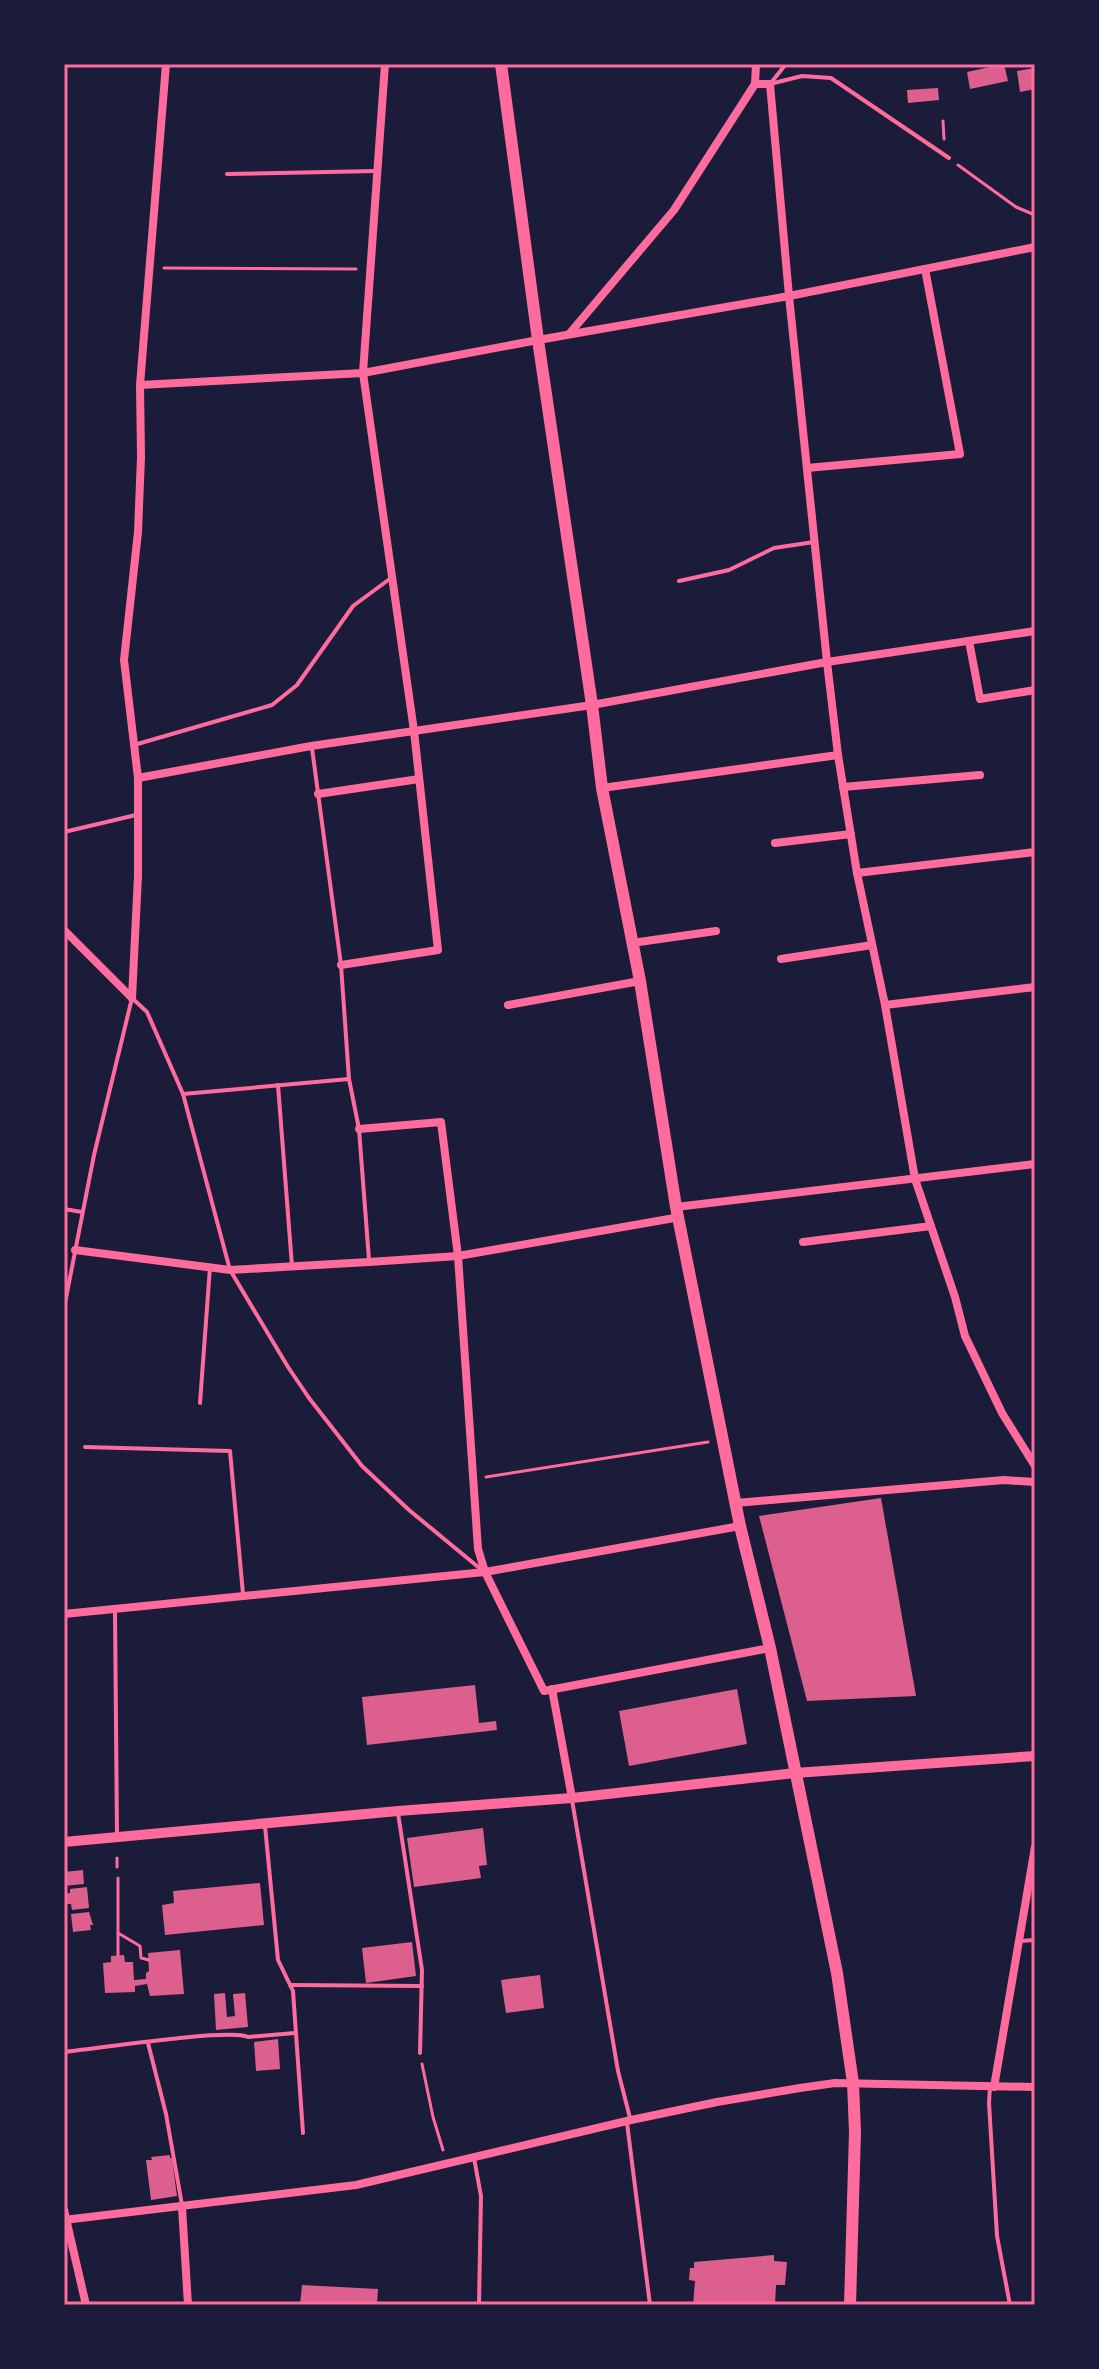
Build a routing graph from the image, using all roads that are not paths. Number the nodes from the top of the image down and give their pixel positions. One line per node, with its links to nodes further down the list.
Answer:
1 (166, 64): 17 (street)
2 (385, 64): 9 (street)
3 (501, 64): 15 (main road)
4 (756, 64): 6 (street)
5 (786, 64): 7 (lane)
6 (755, 84): 7 (street); 14 (street)
7 (770, 84): 8 (lane); 13 (street)
8 (949, 158)
9 (378, 171): 10 (lane); 16 (street)
10 (227, 174)
11 (1035, 247): 12 (street)
12 (925, 269): 13 (street); 18 (street)
13 (789, 296): 14 (street); 18 (street)
14 (569, 335): 15 (street)
15 (538, 340): 16 (street); 26 (main road)
16 (363, 373): 17 (street); 20 (street)
17 (140, 385): 28 (street)
18 (807, 468): 19 (street)
19 (814, 542): 21 (lane); 24 (street)
20 (393, 577): 27 (street); 28 (lane)
21 (679, 581)
22 (1035, 631): 23 (street)
23 (969, 641): 24 (street); 25 (street)
24 (827, 662): 26 (street); 30 (street)
25 (1035, 690)
26 (592, 705): 27 (street); 35 (main road)
27 (414, 731): 29 (street); 33 (street)
28 (134, 745): 32 (street)
29 (311, 746): 32 (street); 36 (lane)
30 (838, 755): 34 (street); 35 (street)
31 (980, 775): 34 (street)
32 (138, 778): 37 (street)
33 (419, 779): 36 (street); 48 (street)
34 (843, 787): 39 (street)
35 (602, 788): 45 (main road)
36 (318, 794): 48 (lane)
37 (138, 815): 38 (lane); 51 (street)
38 (64, 832)
39 (851, 834): 40 (street); 42 (street)
40 (775, 843)
41 (1035, 852): 42 (street)
42 (857, 873): 46 (street)
43 (64, 930): 51 (street)
44 (716, 931): 45 (street)
45 (632, 943): 49 (main road)
46 (872, 945): 47 (street); 53 (street)
47 (781, 959)
48 (341, 965): 54 (lane)
49 (640, 981): 52 (street); 62 (main road)
50 (1035, 987): 53 (street)
51 (132, 998): 56 (lane); 61 (lane)
52 (508, 1005)
53 (885, 1005): 59 (street)
54 (349, 1079): 55 (lane); 57 (lane)
55 (278, 1085): 56 (lane); 68 (lane)
56 (183, 1094): 70 (lane)
57 (359, 1129): 66 (street); 67 (lane)
58 (1035, 1164): 59 (street)
59 (915, 1179): 62 (street); 63 (street)
60 (64, 1209): 61 (lane)
61 (82, 1212): 65 (lane)
62 (678, 1212): 66 (street); 76 (main road)
63 (931, 1226): 64 (street); 74 (street)
64 (803, 1242)
65 (75, 1250): 69 (street); 71 (lane)
66 (458, 1256): 67 (street); 78 (street)
67 (369, 1262): 68 (street)
68 (292, 1266): 70 (street)
69 (210, 1267): 70 (street); 72 (lane)
70 (230, 1270): 78 (lane)
71 (64, 1308)
72 (200, 1403)
73 (85, 1447): 79 (lane)
74 (1035, 1466)
75 (1035, 1482): 76 (street)
76 (736, 1503): 77 (main road)
77 (740, 1526): 78 (street); 82 (main road)
78 (485, 1572): 79 (street); 83 (street)
79 (243, 1596): 80 (street)
80 (115, 1609): 81 (street); 89 (lane)
81 (64, 1614)
82 (770, 1648): 83 (street); 85 (main road)
83 (552, 1689): 86 (street)
84 (1035, 1756): 85 (street)
85 (795, 1773): 86 (street); 100 (main road)
86 (572, 1798): 87 (street); 103 (lane)
87 (398, 1811): 88 (street); 95 (lane)
88 (264, 1823): 89 (street); 94 (lane)
89 (117, 1837): 90 (street)
90 (64, 1842)
91 (1035, 1847): 93 (street)
92 (1035, 1940): 93 (lane)
93 (1019, 1941): 101 (street)
94 (290, 1985): 95 (lane); 96 (lane)
95 (422, 1986): 99 (lane)
96 (295, 2033): 97 (lane); 104 (lane)
97 (148, 2043): 98 (lane); 106 (lane)
98 (64, 2052)
99 (420, 2053)
100 (853, 2083): 101 (street); 103 (street); 112 (main road)
101 (992, 2087): 102 (street); 113 (lane)
102 (1035, 2087)
103 (629, 2120): 105 (street); 111 (lane)
104 (303, 2133)
105 (474, 2158): 106 (street); 110 (lane)
106 (182, 2207): 107 (street); 109 (street)
107 (65, 2217): 108 (street)
108 (86, 2305)
109 (188, 2305)
110 (479, 2305)
111 (650, 2305)
112 (850, 2305)
113 (1010, 2305)

